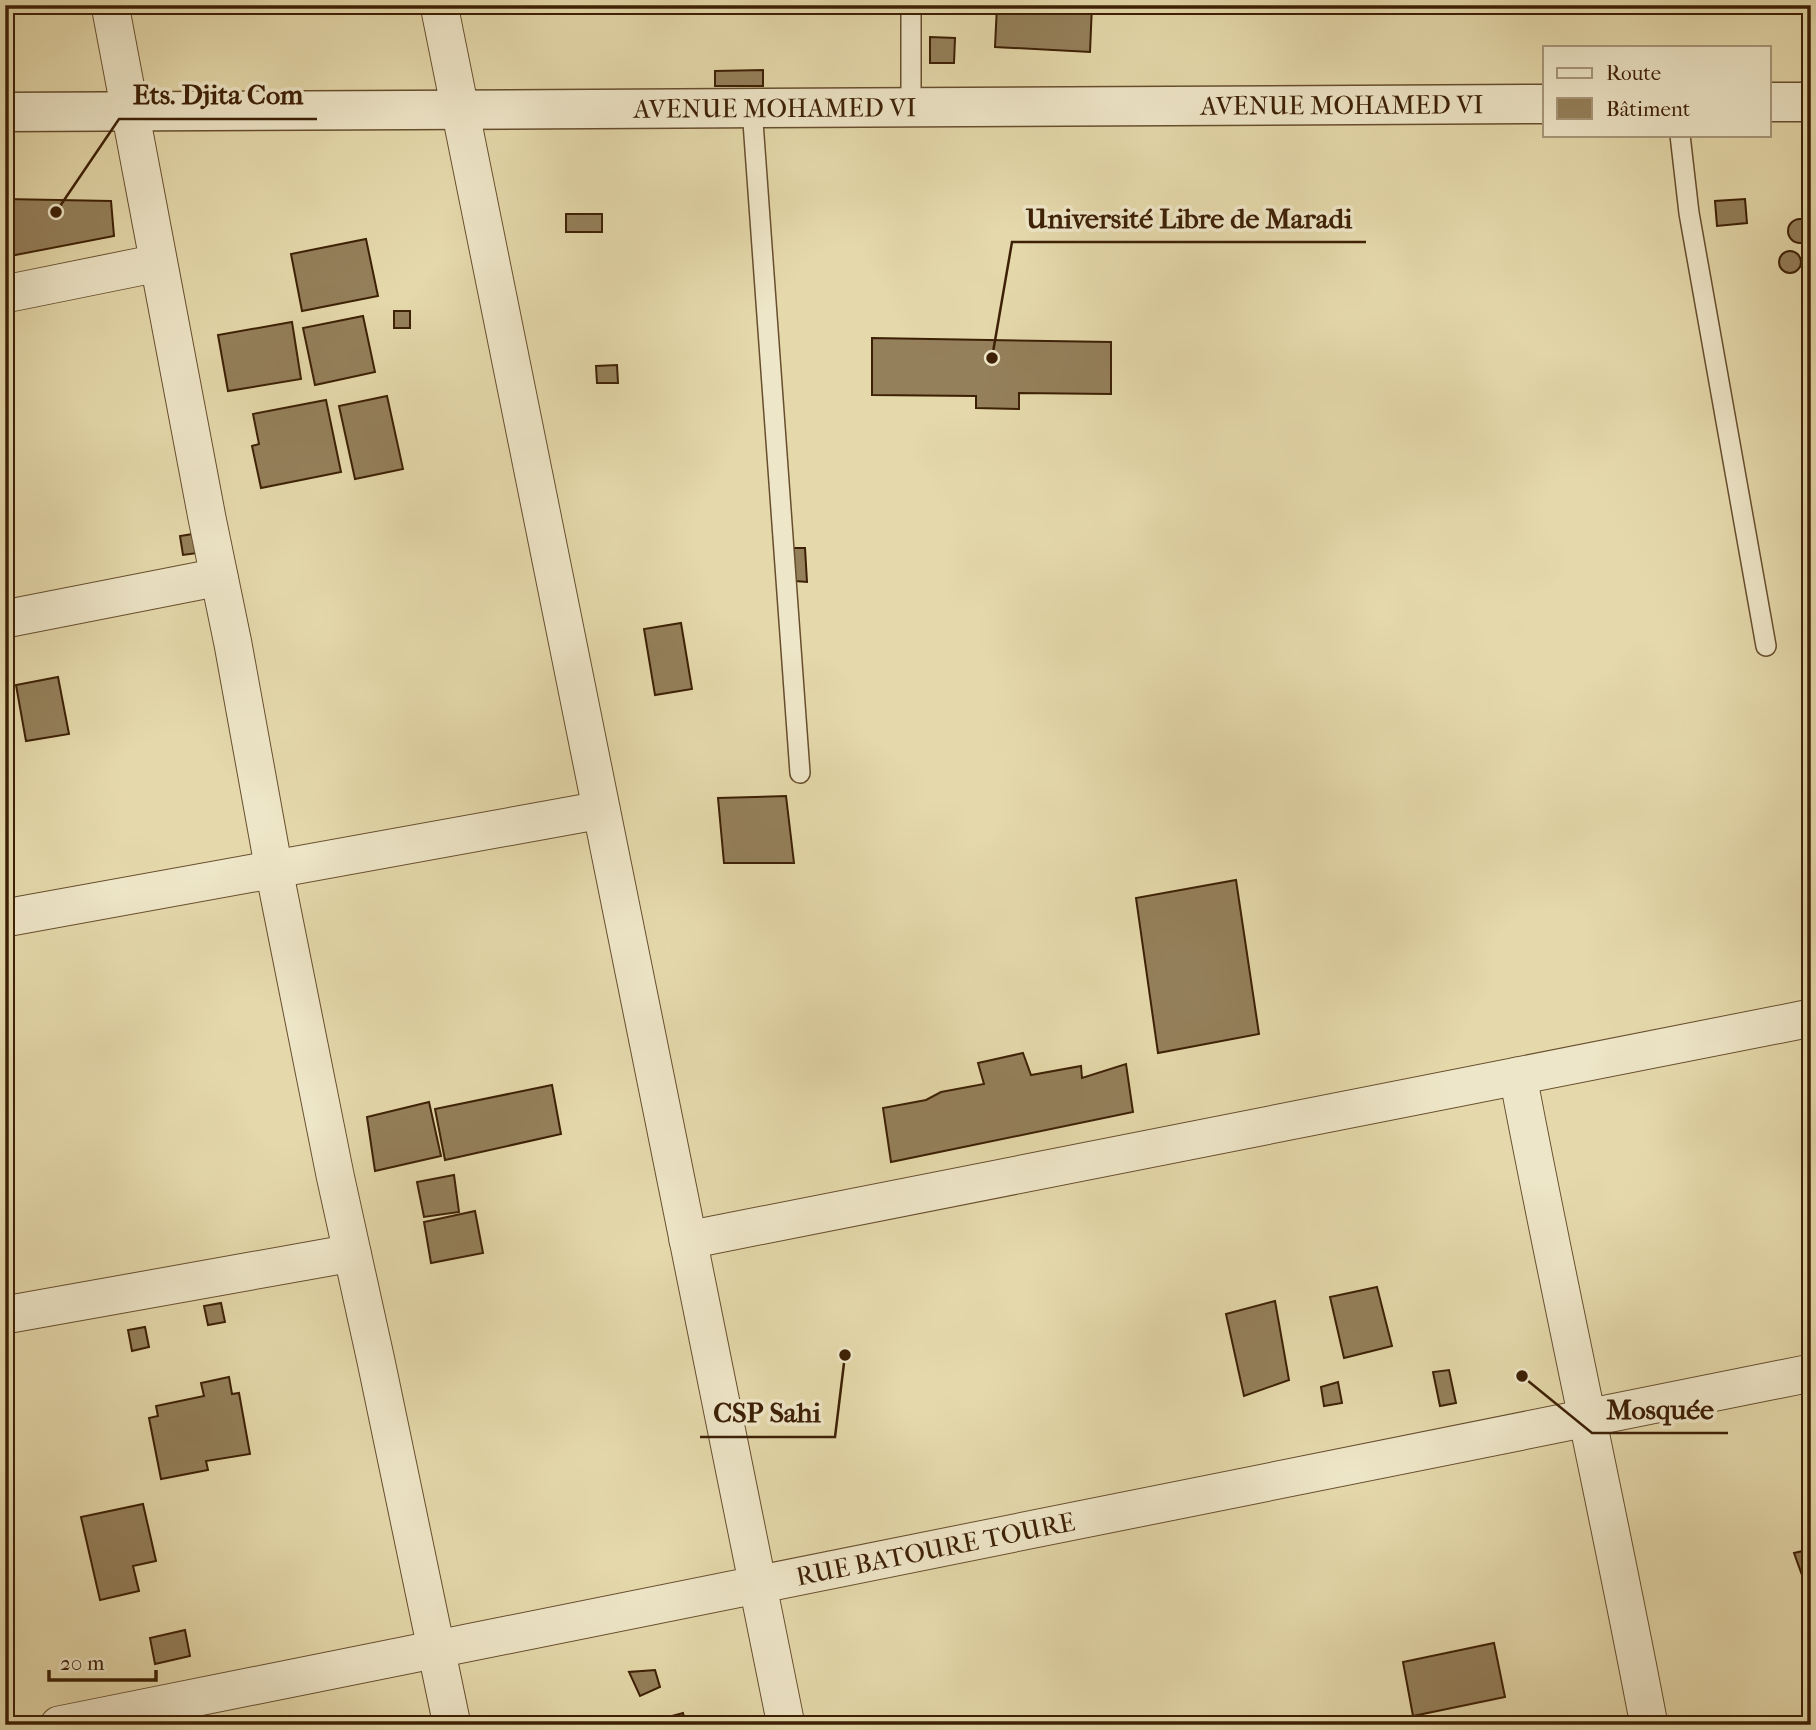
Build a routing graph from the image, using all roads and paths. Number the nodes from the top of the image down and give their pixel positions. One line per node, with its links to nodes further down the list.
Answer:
1 (110, 5): 11 (street)
2 (439, 5): 9 (street)
3 (911, 5): 7 (lane)
4 (1770, 102): 5 (street)
5 (1811, 102)
6 (1543, 104): 7 (street, AVENUE MOHAMED VI)
7 (911, 107): 8 (street, AVENUE MOHAMED VI)
8 (752, 108): 9 (street, AVENUE MOHAMED VI); 18 (lane)
9 (460, 109): 11 (street, AVENUE MOHAMED VI); 19 (street)
10 (5, 112): 11 (street, AVENUE MOHAMED VI)
11 (131, 112): 13 (street)
12 (1679, 136): 17 (lane)
13 (159, 263): 14 (street); 15 (street)
14 (5, 294)
15 (219, 577): 16 (street); 20 (street)
16 (5, 619)
17 (1766, 646)
18 (800, 773)
19 (601, 810): 20 (street); 24 (street)
20 (274, 870): 21 (street); 25 (street)
21 (5, 918)
22 (1811, 1018): 23 (street)
23 (1518, 1076): 24 (street); 28 (street)
24 (688, 1240): 29 (street)
25 (352, 1253): 26 (street); 30 (street)
26 (5, 1315)
27 (1811, 1373): 28 (street, RUE BATOURE TOURE)
28 (1588, 1418): 29 (street, RUE BATOURE TOURE); 34 (street)
29 (757, 1585): 30 (street, RUE BATOURE TOURE); 33 (street)
30 (435, 1649): 31 (street, RUE BATOURE TOURE); 32 (street)
31 (59, 1725)
32 (452, 1725)
33 (786, 1725)
34 (1649, 1725)

